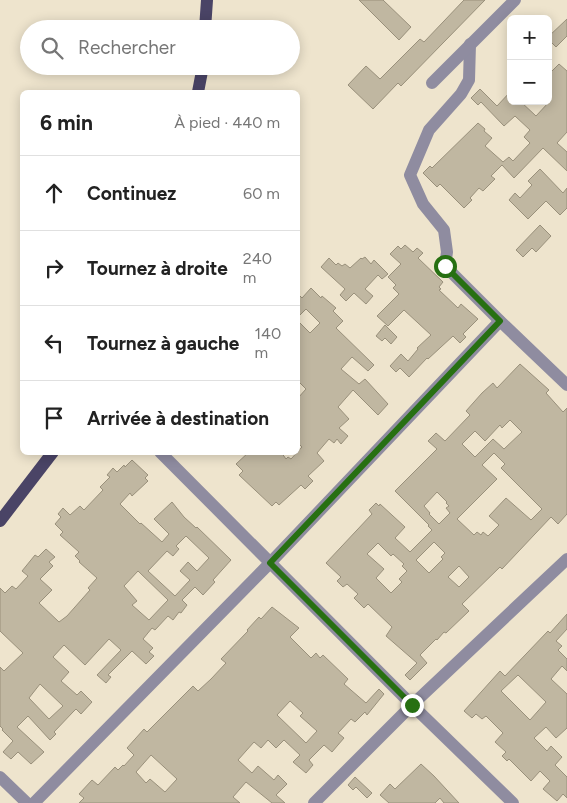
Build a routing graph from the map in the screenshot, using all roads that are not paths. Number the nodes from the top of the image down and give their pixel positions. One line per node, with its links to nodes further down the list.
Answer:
1 (207, 0): 3 (main road)
2 (515, 0): 4 (street)
3 (206, 20)
4 (470, 44): 6 (street); 8 (street)
5 (201, 75): 7 (main road)
6 (432, 83)
7 (198, 90)
8 (500, 321): 9 (street); 14 (street)
9 (567, 385)
10 (52, 455): 12 (main road)
11 (163, 455): 14 (street)
12 (0, 521)
13 (567, 558): 15 (street)
14 (270, 563): 15 (street); 18 (street)
15 (412, 705): 19 (street); 20 (street)
16 (0, 777): 17 (street)
17 (27, 803)
18 (34, 803)
19 (314, 803)
20 (513, 803)

